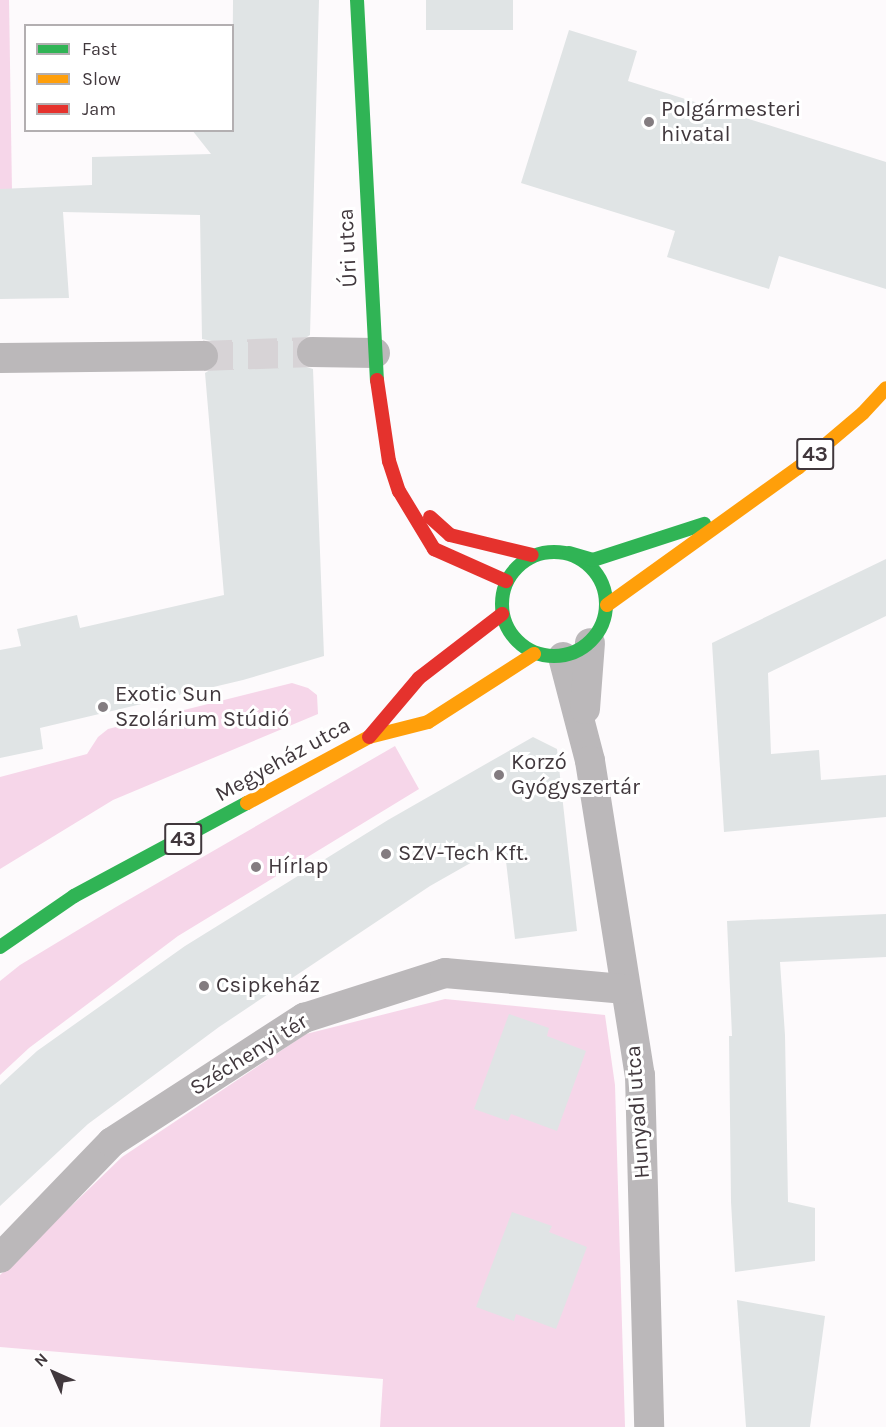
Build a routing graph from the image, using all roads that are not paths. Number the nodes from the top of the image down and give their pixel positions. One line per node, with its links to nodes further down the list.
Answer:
1 (357, 0): 3 (main road, Úri utca)
2 (312, 352): 3 (street)
3 (375, 353): 7 (main road, Úri utca)
4 (203, 356): 5 (street)
5 (0, 358)
6 (886, 388): 8 (main road, 43)
7 (399, 491): 10 (main road); 11 (main road, Úri utca)
8 (736, 512): 9 (main road, 43); 12 (main road, 43)
9 (569, 553): 10 (main road, 43); 12 (main road)
10 (532, 555): 11 (main road)
11 (506, 581): 13 (main road)
12 (607, 605): 14 (main road)
13 (502, 614): 15 (main road); 18 (main road, 43)
14 (590, 643): 16 (main road); 17 (street, Hunyadi utca)
15 (534, 654): 16 (main road); 18 (main road, 43)
16 (563, 657): 17 (street, Hunyadi utca)
17 (583, 730): 20 (street, Hunyadi utca)
18 (369, 736): 19 (main road, Megyeház utca / 43)
19 (0, 947)
20 (625, 989): 21 (street, Széchenyi tér); 22 (street, Hunyadi utca)
21 (0, 1257)
22 (649, 1427)

